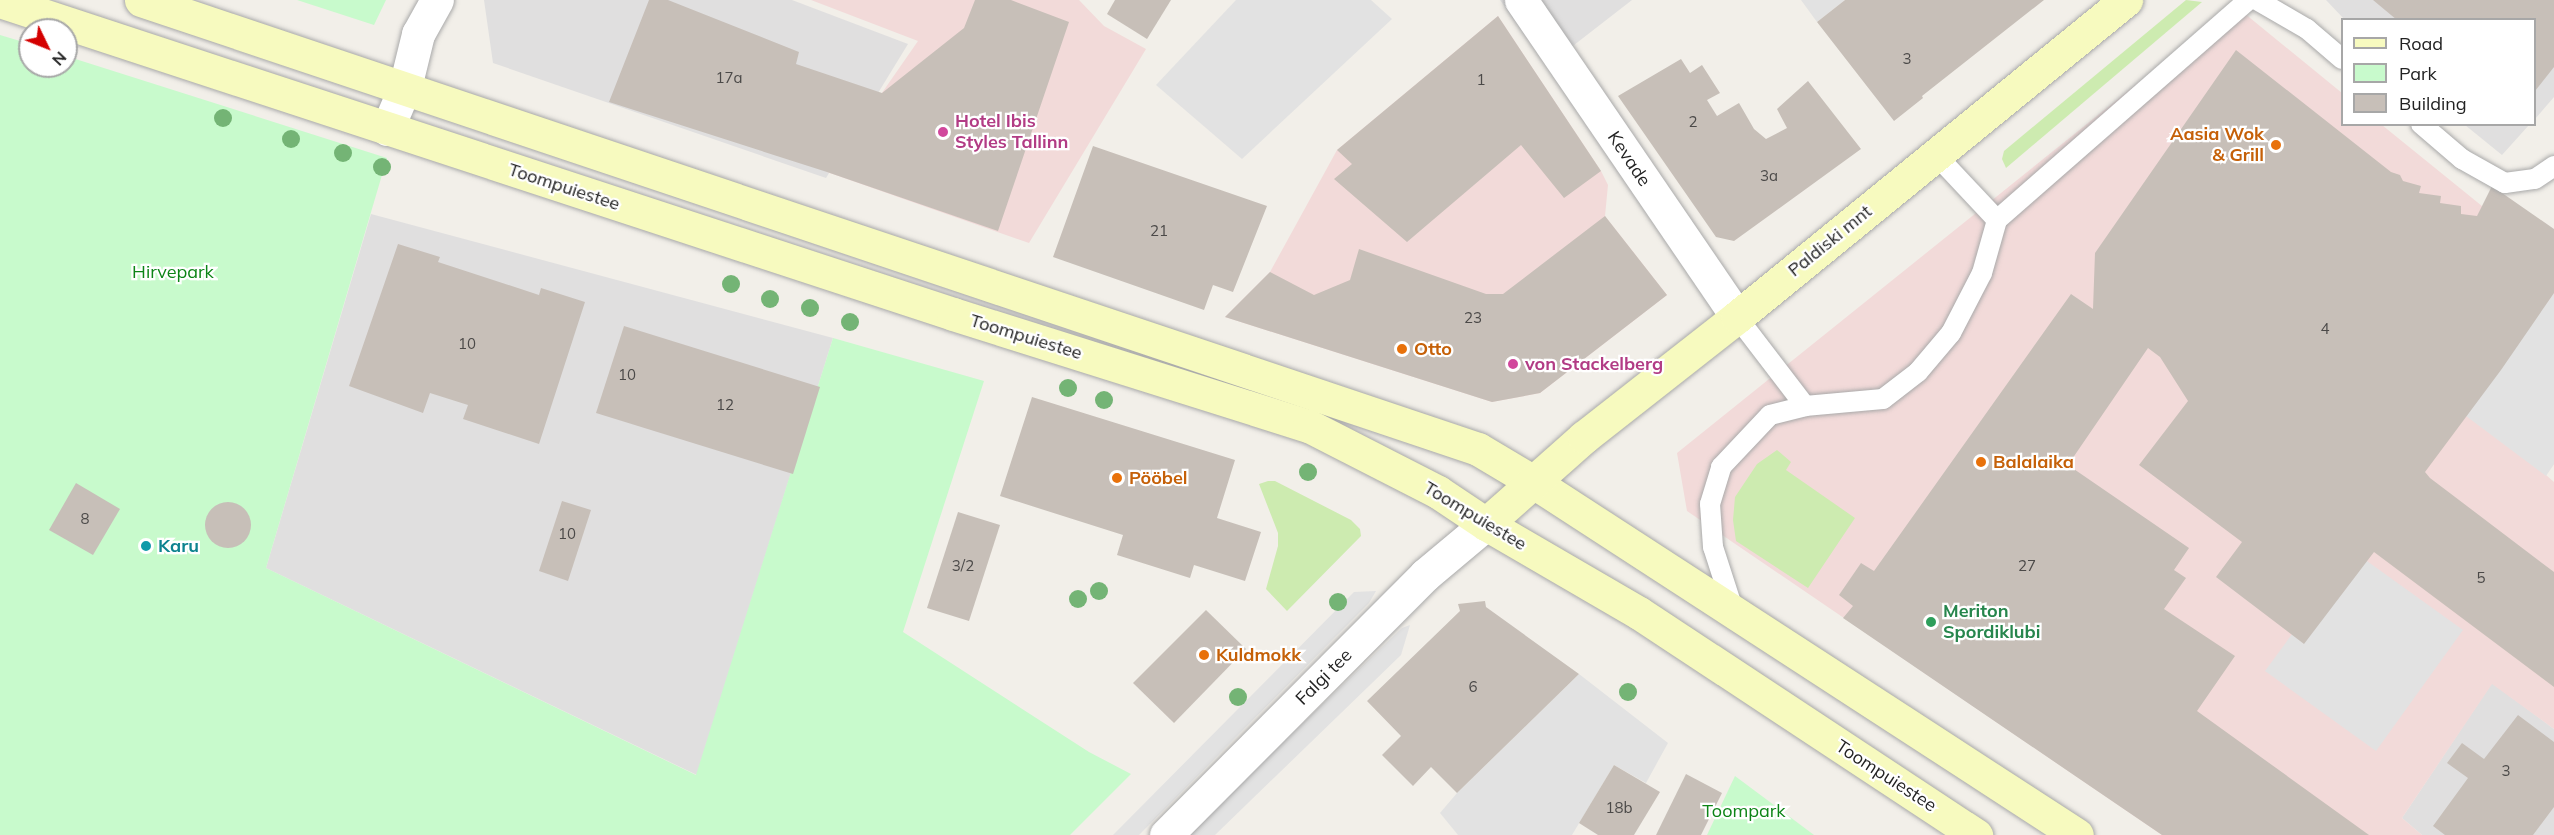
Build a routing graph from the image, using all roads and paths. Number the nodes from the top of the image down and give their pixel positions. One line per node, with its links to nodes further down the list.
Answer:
1 (141, 0): 9 (main road, Toompuiestee)
2 (436, 0): 9 (street)
3 (1521, 0): 15 (street, Kevade)
4 (2126, 0): 12 (main road, Paldiski mnt)
5 (2248, 0): 14 (lane)
6 (2257, 0): 8 (lane)
7 (0, 1): 11 (main road, Toompuiestee)
8 (2341, 57)
9 (405, 87): 11 (street); 17 (main road, Toompuiestee)
10 (2423, 126): 13 (lane)
11 (387, 129): 18 (main road, Toompuiestee)
12 (1936, 155): 14 (lane); 15 (main road, Paldiski mnt)
13 (2554, 166)
14 (1997, 220): 16 (lane)
15 (1737, 317): 16 (lane); 17 (main road, Paldiski mnt)
16 (1805, 406): 19 (lane)
17 (1535, 483): 18 (main road, Paldiski mnt); 19 (main road, Toompuiestee)
18 (1486, 524): 20 (street, Falgi tee); 21 (main road, Toompuiestee)
19 (1735, 614): 22 (main road, Toompuiestee)
20 (1166, 835)
21 (1976, 835)
22 (2077, 835)

